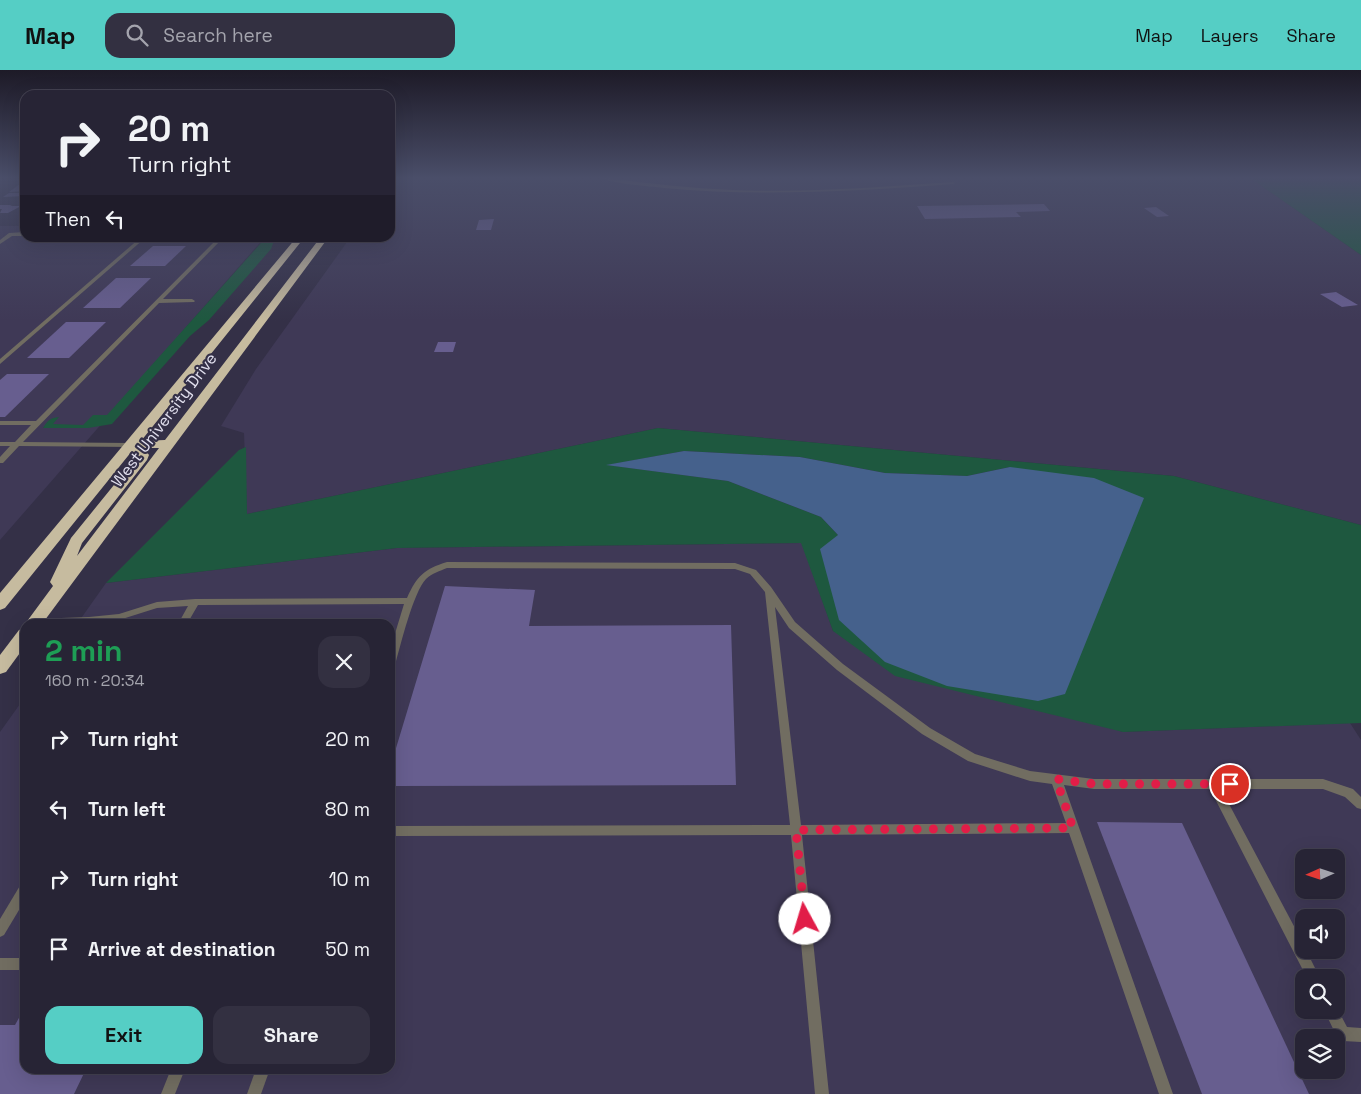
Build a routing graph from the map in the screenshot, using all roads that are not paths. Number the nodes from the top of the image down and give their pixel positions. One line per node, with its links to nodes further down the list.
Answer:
1 (0, 234): 2 (lane)
2 (11, 234): 3 (lane); 4 (lane)
3 (20, 234)
4 (0, 242)
5 (137, 242): 13 (lane)
6 (216, 242): 10 (lane)
7 (297, 242): 19 (highway, West University Drive)
8 (315, 242): 12 (highway)
9 (321, 242): 12 (highway, West University Drive)
10 (157, 301): 11 (lane); 15 (lane)
11 (192, 301)
12 (270, 309): 18 (highway, West University Drive)
13 (0, 362)
14 (0, 423): 15 (lane)
15 (37, 423): 17 (lane)
16 (0, 444): 17 (lane)
17 (16, 444): 19 (lane); 20 (lane)
18 (170, 444): 19 (highway); 25 (highway, West University Drive)
19 (130, 445): 24 (highway, West University Drive); 25 (highway)
20 (0, 461)
21 (768, 589): 22 (lane); 32 (lane); 36 (lane)
22 (410, 601): 23 (lane); 30 (lane)
23 (195, 602): 27 (lane); 28 (lane)
24 (0, 604)
25 (45, 608): 26 (highway, West University Drive)
26 (37, 619)
27 (104, 619)
28 (185, 619)
29 (20, 641): 31 (highway, West University Drive)
30 (395, 649)
31 (0, 667)
32 (1056, 779): 33 (lane); 35 (lane)
33 (1213, 784): 34 (lane); 42 (lane)
34 (1361, 804)
35 (1073, 828): 36 (lane); 50 (lane)
36 (796, 830): 37 (lane); 49 (lane)
37 (395, 831)
38 (20, 897): 39 (lane)
39 (0, 931)
40 (0, 964): 41 (lane)
41 (20, 964)
42 (1309, 969)
43 (1336, 1019): 44 (lane)
44 (1361, 1035)
45 (176, 1074): 47 (lane)
46 (260, 1074): 48 (lane)
47 (168, 1094)
48 (254, 1094)
49 (822, 1094)
50 (1166, 1094)

